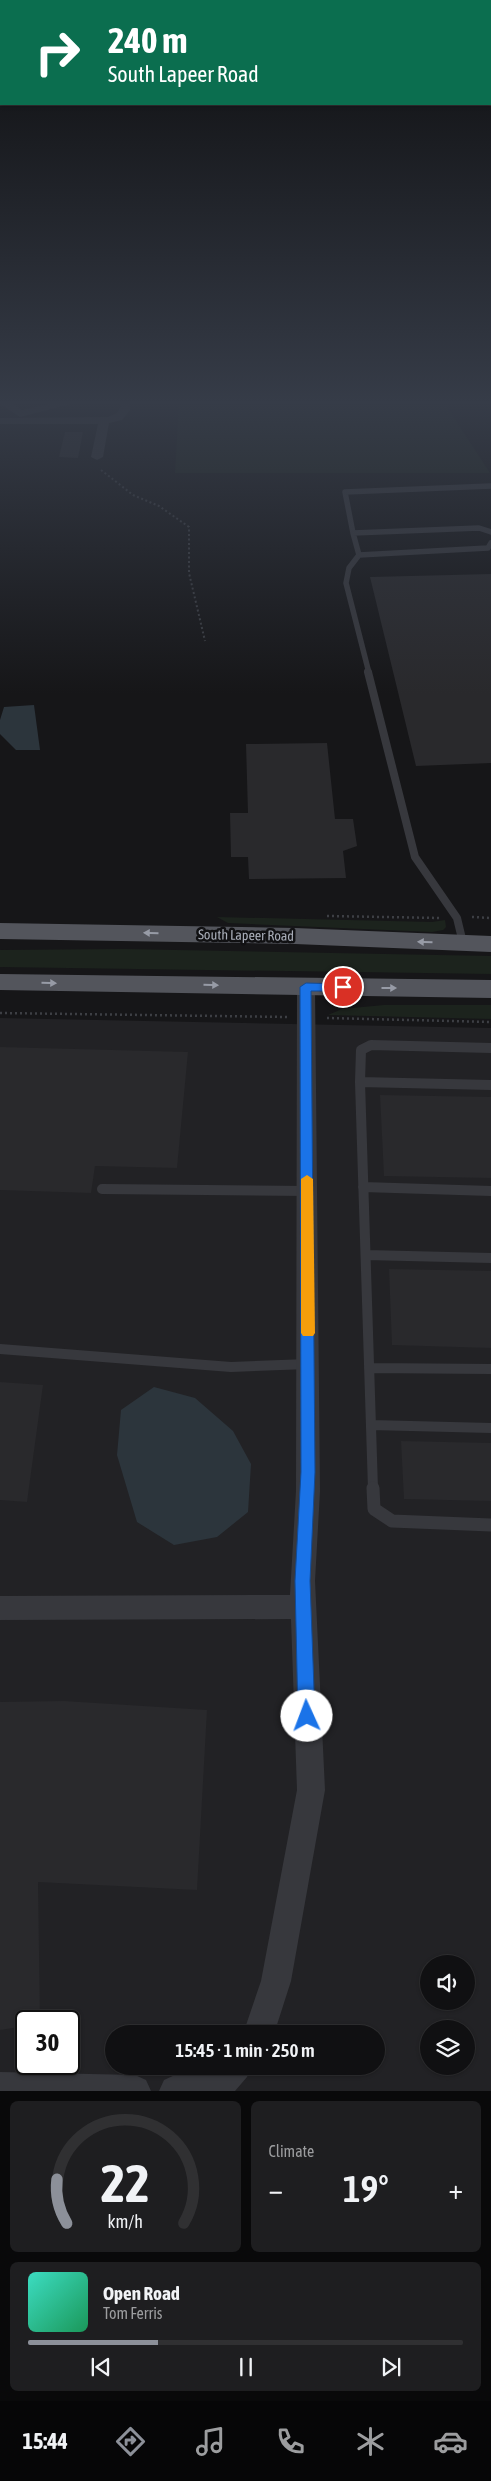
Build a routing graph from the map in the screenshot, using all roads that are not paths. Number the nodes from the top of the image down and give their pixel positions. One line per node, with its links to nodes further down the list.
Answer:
1 (346, 499): 3 (lane)
2 (491, 532): 3 (lane)
3 (353, 533): 5 (lane)
4 (491, 543): 5 (lane)
5 (358, 555): 7 (lane)
6 (0, 931): 7 (main road, South Lapeer Road, one-way to 6)
7 (463, 943): 8 (main road, South Lapeer Road)
8 (491, 944)
9 (0, 982): 10 (main road, one-way to 10)
10 (306, 987): 11 (main road, one-way to 11); 17 (street)
11 (491, 989)
12 (491, 1048): 13 (lane)
13 (360, 1082): 14 (lane); 15 (lane)
14 (491, 1085)
15 (363, 1188): 18 (lane); 19 (lane)
16 (102, 1189): 17 (lane)
17 (307, 1191): 22 (street)
18 (491, 1191)
19 (366, 1255): 20 (lane); 23 (lane)
20 (491, 1258)
21 (0, 1349): 22 (lane)
22 (308, 1364): 28 (street)
23 (369, 1368): 24 (lane); 25 (lane)
24 (491, 1369)
25 (371, 1425): 26 (lane); 27 (lane)
26 (491, 1428)
27 (491, 1525)
28 (303, 1607): 29 (street); 30 (street)
29 (0, 1608)
30 (261, 2025)
31 (228, 2075): 34 (street)
32 (0, 2088): 33 (street)
33 (135, 2091)
34 (175, 2091)

